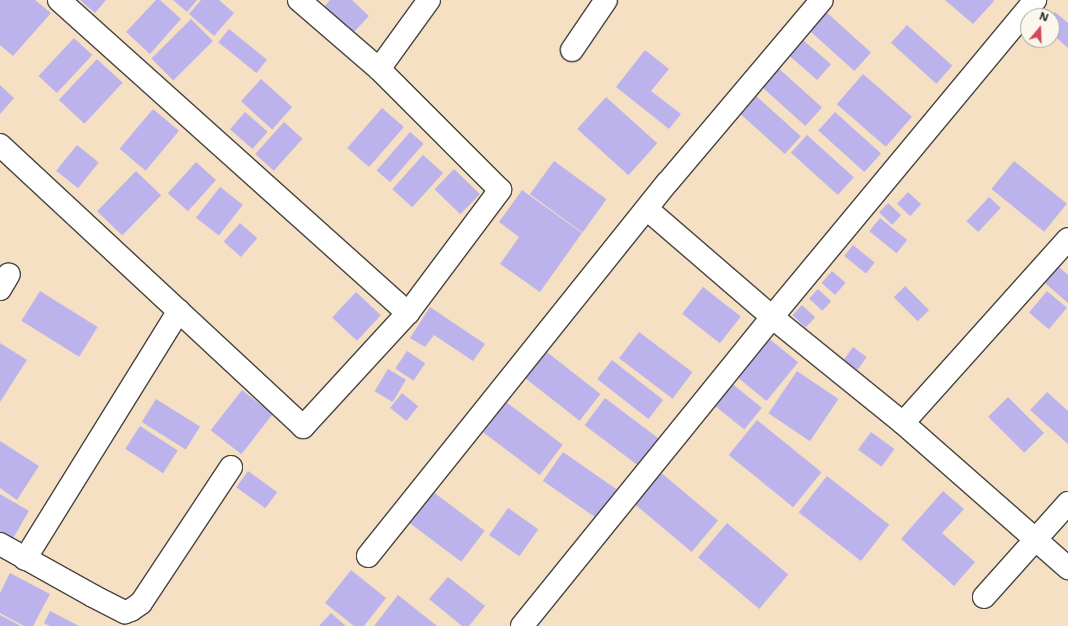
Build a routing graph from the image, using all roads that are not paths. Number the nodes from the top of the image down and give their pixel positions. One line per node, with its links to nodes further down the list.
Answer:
1 (59, 0): 13 (street)
2 (299, 0): 8 (street)
3 (429, 0): 8 (street)
4 (606, 0): 7 (street)
5 (822, 0): 10 (street)
6 (1035, 0): 14 (street)
7 (572, 50)
8 (379, 69): 13 (street)
9 (0, 145): 12 (street)
10 (647, 209): 14 (street); 20 (street)
11 (1068, 239): 15 (street)
12 (180, 310): 13 (street); 21 (street)
13 (408, 312)
14 (772, 317): 15 (street); 24 (street)
15 (904, 423): 18 (street)
16 (231, 467): 21 (street)
17 (1068, 503): 18 (street)
18 (1034, 539): 22 (street); 23 (street)
19 (0, 544): 21 (street)
20 (368, 556)
21 (25, 559)
22 (1068, 568)
23 (984, 597)
24 (522, 626)

